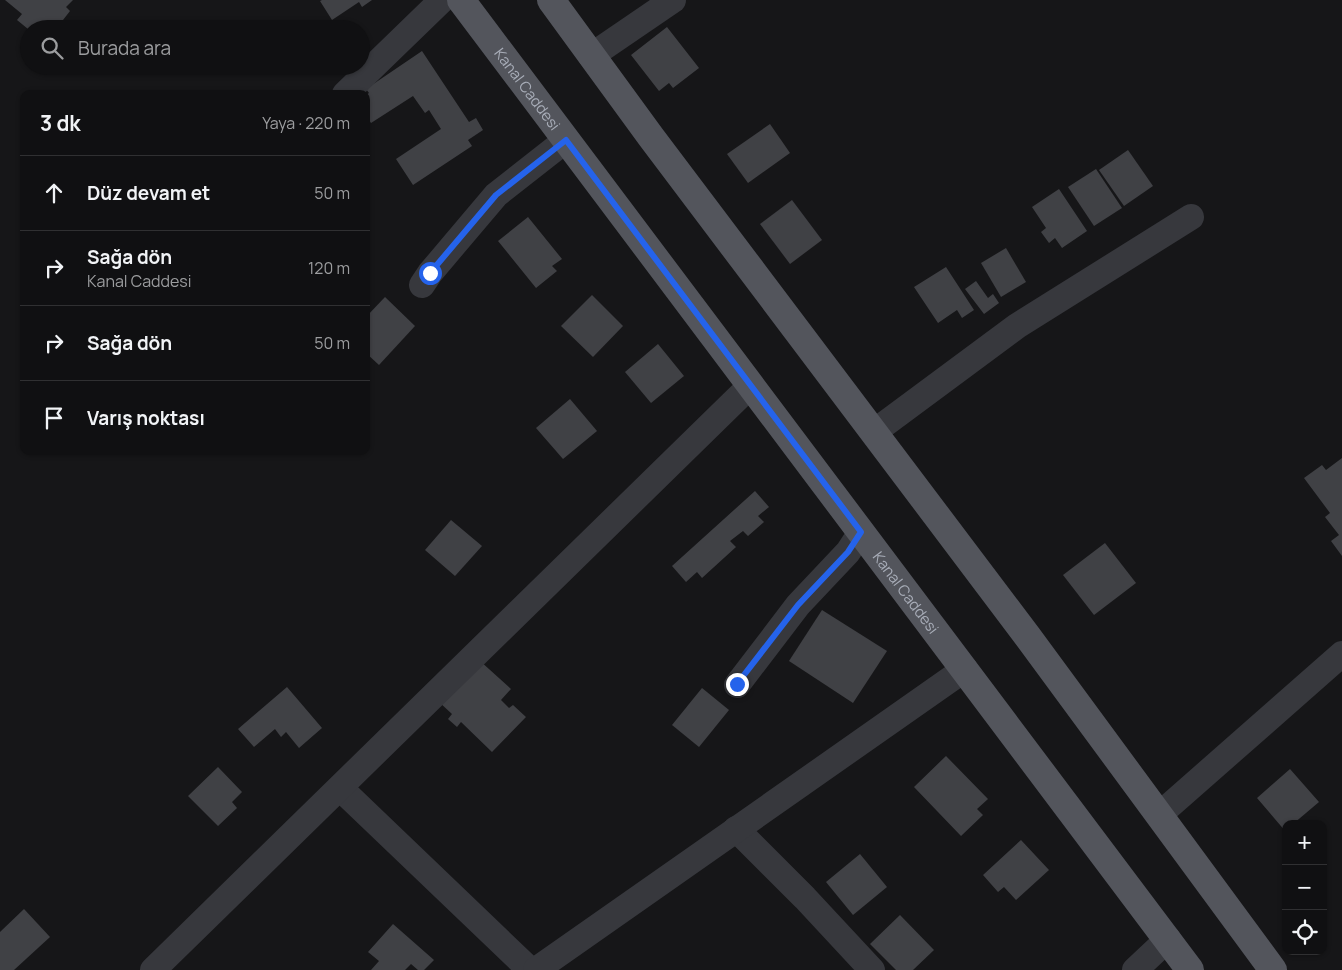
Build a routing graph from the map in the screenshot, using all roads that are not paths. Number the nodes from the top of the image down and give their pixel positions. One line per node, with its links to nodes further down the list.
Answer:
1 (442, 0): 6 (street)
2 (461, 0): 9 (main road, Kanal Caddesi)
3 (551, 0): 5 (main road)
4 (674, 0): 5 (street)
5 (591, 56): 13 (main road)
6 (370, 70)
7 (365, 75): 8 (street)
8 (349, 90)
9 (566, 140): 11 (street); 12 (main road, Kanal Caddesi)
10 (1191, 217): 13 (street)
11 (422, 285)
12 (751, 385): 14 (main road, Kanal Caddesi); 18 (street)
13 (874, 432): 19 (main road)
14 (861, 532): 16 (main road, Kanal Caddesi); 17 (street)
15 (1342, 654): 19 (street)
16 (965, 669): 20 (street); 21 (main road, Kanal Caddesi)
17 (737, 684)
18 (340, 788): 22 (street); 23 (street)
19 (1159, 815): 28 (main road)
20 (736, 829): 24 (street); 25 (street)
21 (1168, 939): 26 (street); 27 (main road, Kanal Caddesi)
22 (153, 970)
23 (530, 970)
24 (536, 970)
25 (872, 970)
26 (1135, 970)
27 (1190, 970)
28 (1273, 970)

